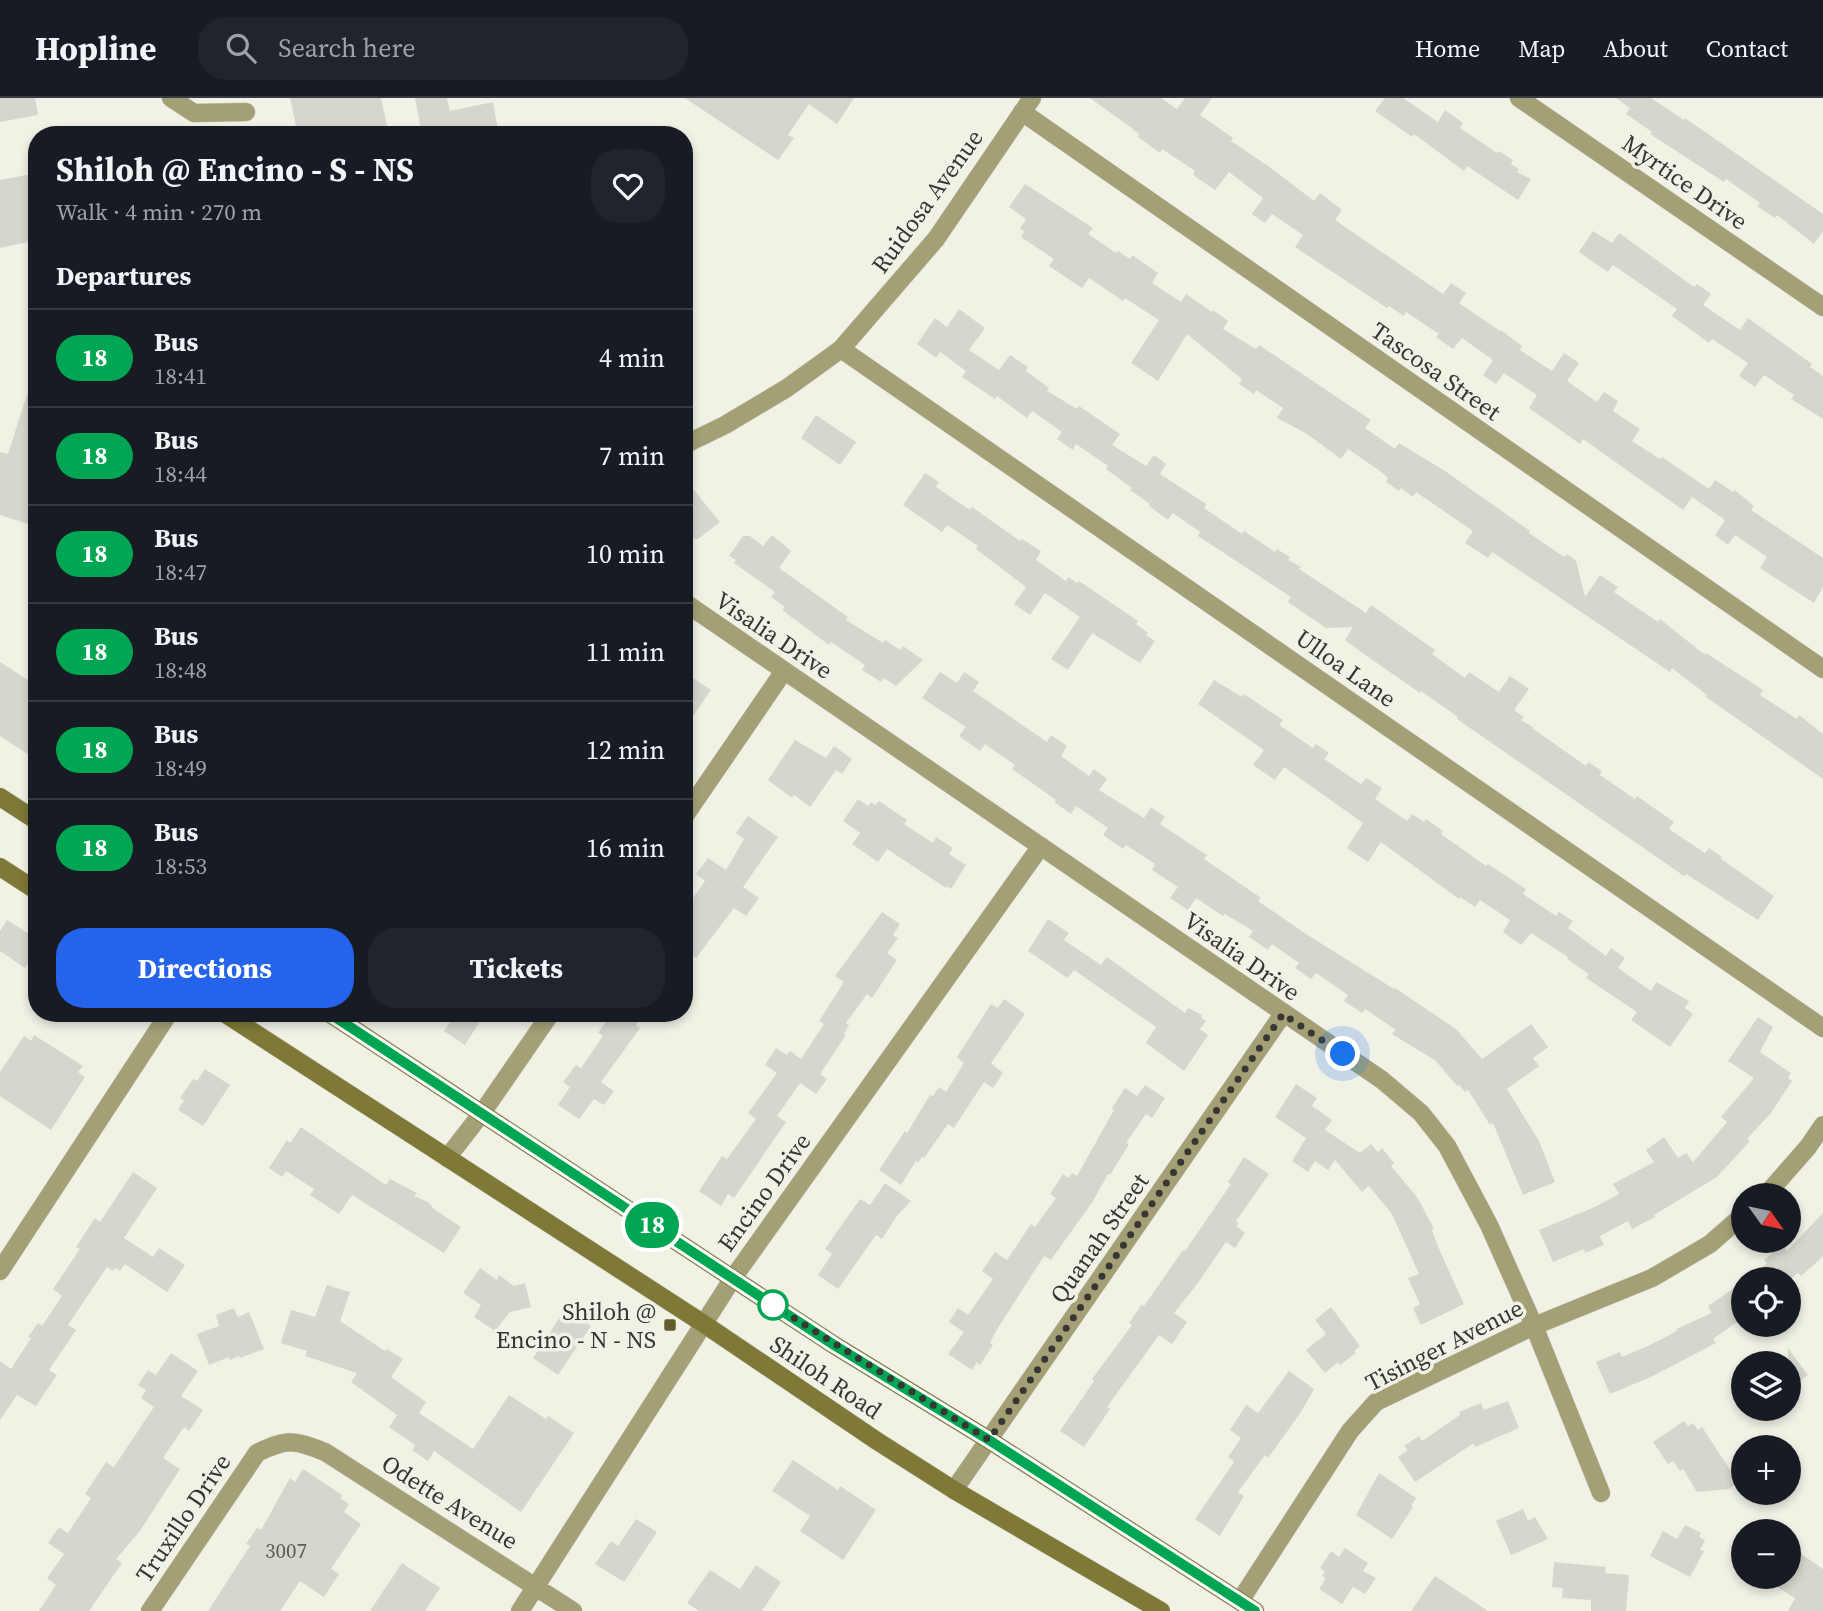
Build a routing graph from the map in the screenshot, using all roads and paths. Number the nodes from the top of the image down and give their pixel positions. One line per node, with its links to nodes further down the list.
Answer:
1 (172, 98): 4 (street)
2 (1519, 98): 5 (street, Myrtice Drive)
3 (1027, 105): 6 (street, Ruidosa Avenue); 9 (street, Tascosa Street)
4 (246, 112)
5 (1823, 307)
6 (841, 349): 7 (street, Ruidosa Avenue); 22 (street, Ulloa Lane)
7 (693, 441)
8 (693, 609): 10 (street, Visalia Drive)
9 (1823, 669)
10 (783, 671): 12 (street); 14 (street, Visalia Drive)
11 (0, 797): 13 (main road)
12 (693, 804)
13 (28, 815)
14 (1041, 846): 17 (street, Visalia Drive); 29 (street, Encino Drive)
15 (0, 867): 16 (main road)
16 (28, 885)
17 (1283, 1014): 31 (street, Visalia Drive); 32 (street, Quanah Street)
18 (163, 1022): 28 (street)
19 (238, 1022): 25 (main road, Shiloh Road)
20 (344, 1022): 23 (main road, Shiloh Road)
21 (545, 1022): 23 (street)
22 (1823, 1028)
23 (482, 1113): 25 (street); 29 (main road, Shiloh Road)
24 (1823, 1125): 26 (street)
25 (447, 1158): 30 (main road, Shiloh Road)
26 (1776, 1183)
27 (1731, 1226): 31 (street, Tisinger Avenue)
28 (0, 1271)
29 (733, 1278): 30 (street, Encino Drive); 32 (main road, Shiloh Road)
30 (704, 1324): 34 (main road, Shiloh Road); 36 (street, Encino Drive)
31 (1534, 1326): 35 (street, Visalia Drive); 37 (street, Tisinger Avenue)
32 (989, 1440): 34 (street, Quanah Street); 37 (main road, Shiloh Road)
33 (297, 1441): 36 (street, Odette Avenue); 38 (street, Truxillo Drive)
34 (954, 1490): 41 (main road, Shiloh Road)
35 (1601, 1493)
36 (537, 1586): 39 (street, Encino Drive); 40 (street, Odette Avenue)
37 (1247, 1606)
38 (150, 1611)
39 (520, 1611)
40 (573, 1611)
41 (1161, 1611)

